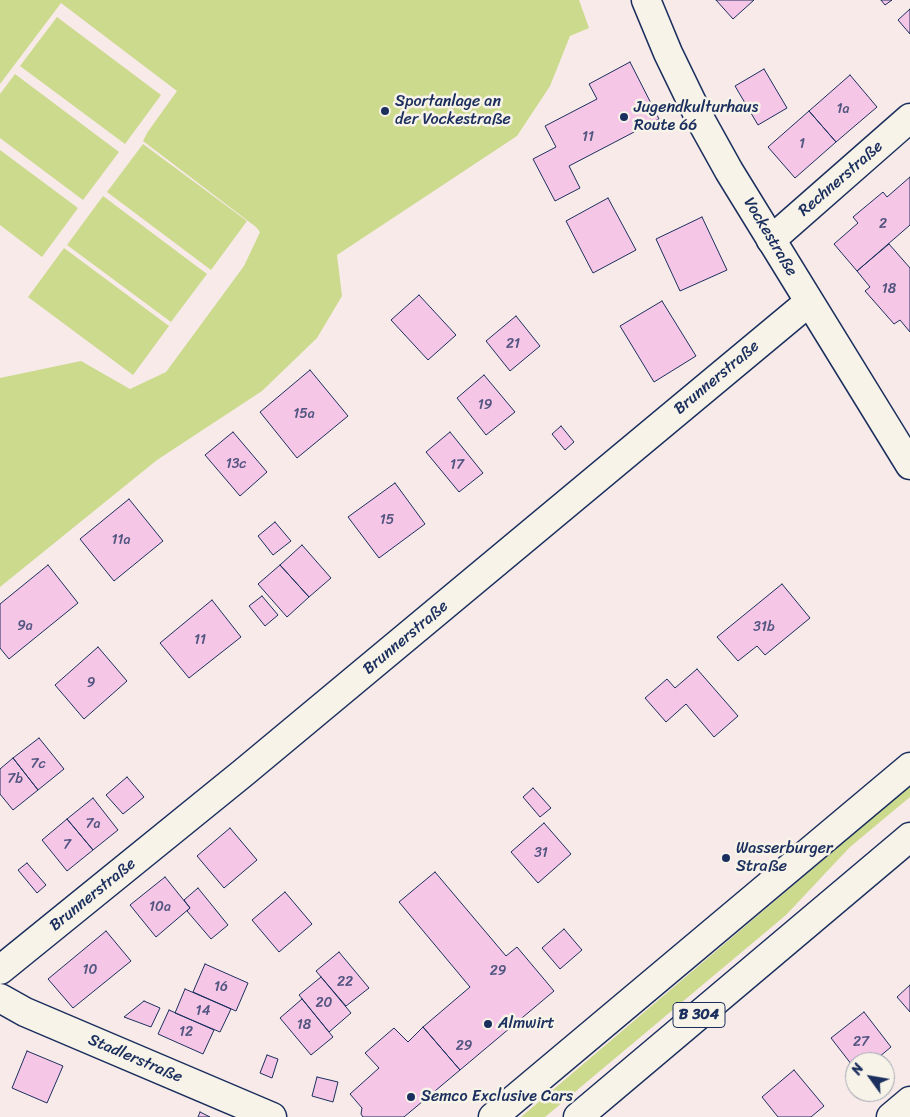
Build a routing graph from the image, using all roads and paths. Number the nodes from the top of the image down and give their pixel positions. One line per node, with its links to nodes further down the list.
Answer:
1 (646, 0): 3 (street, Vockestraße)
2 (910, 118): 3 (street, Rechnerstraße)
3 (771, 240): 4 (street, Vockestraße)
4 (809, 302): 5 (street, Vockestraße); 8 (street, Brunnerstraße)
5 (910, 465)
6 (910, 767): 12 (street)
7 (910, 837): 13 (street, B 304)
8 (0, 970)
9 (0, 998): 11 (street, Stadlerstraße)
10 (910, 1101): 14 (street)
11 (272, 1117)
12 (493, 1117)
13 (578, 1117)
14 (891, 1117)

